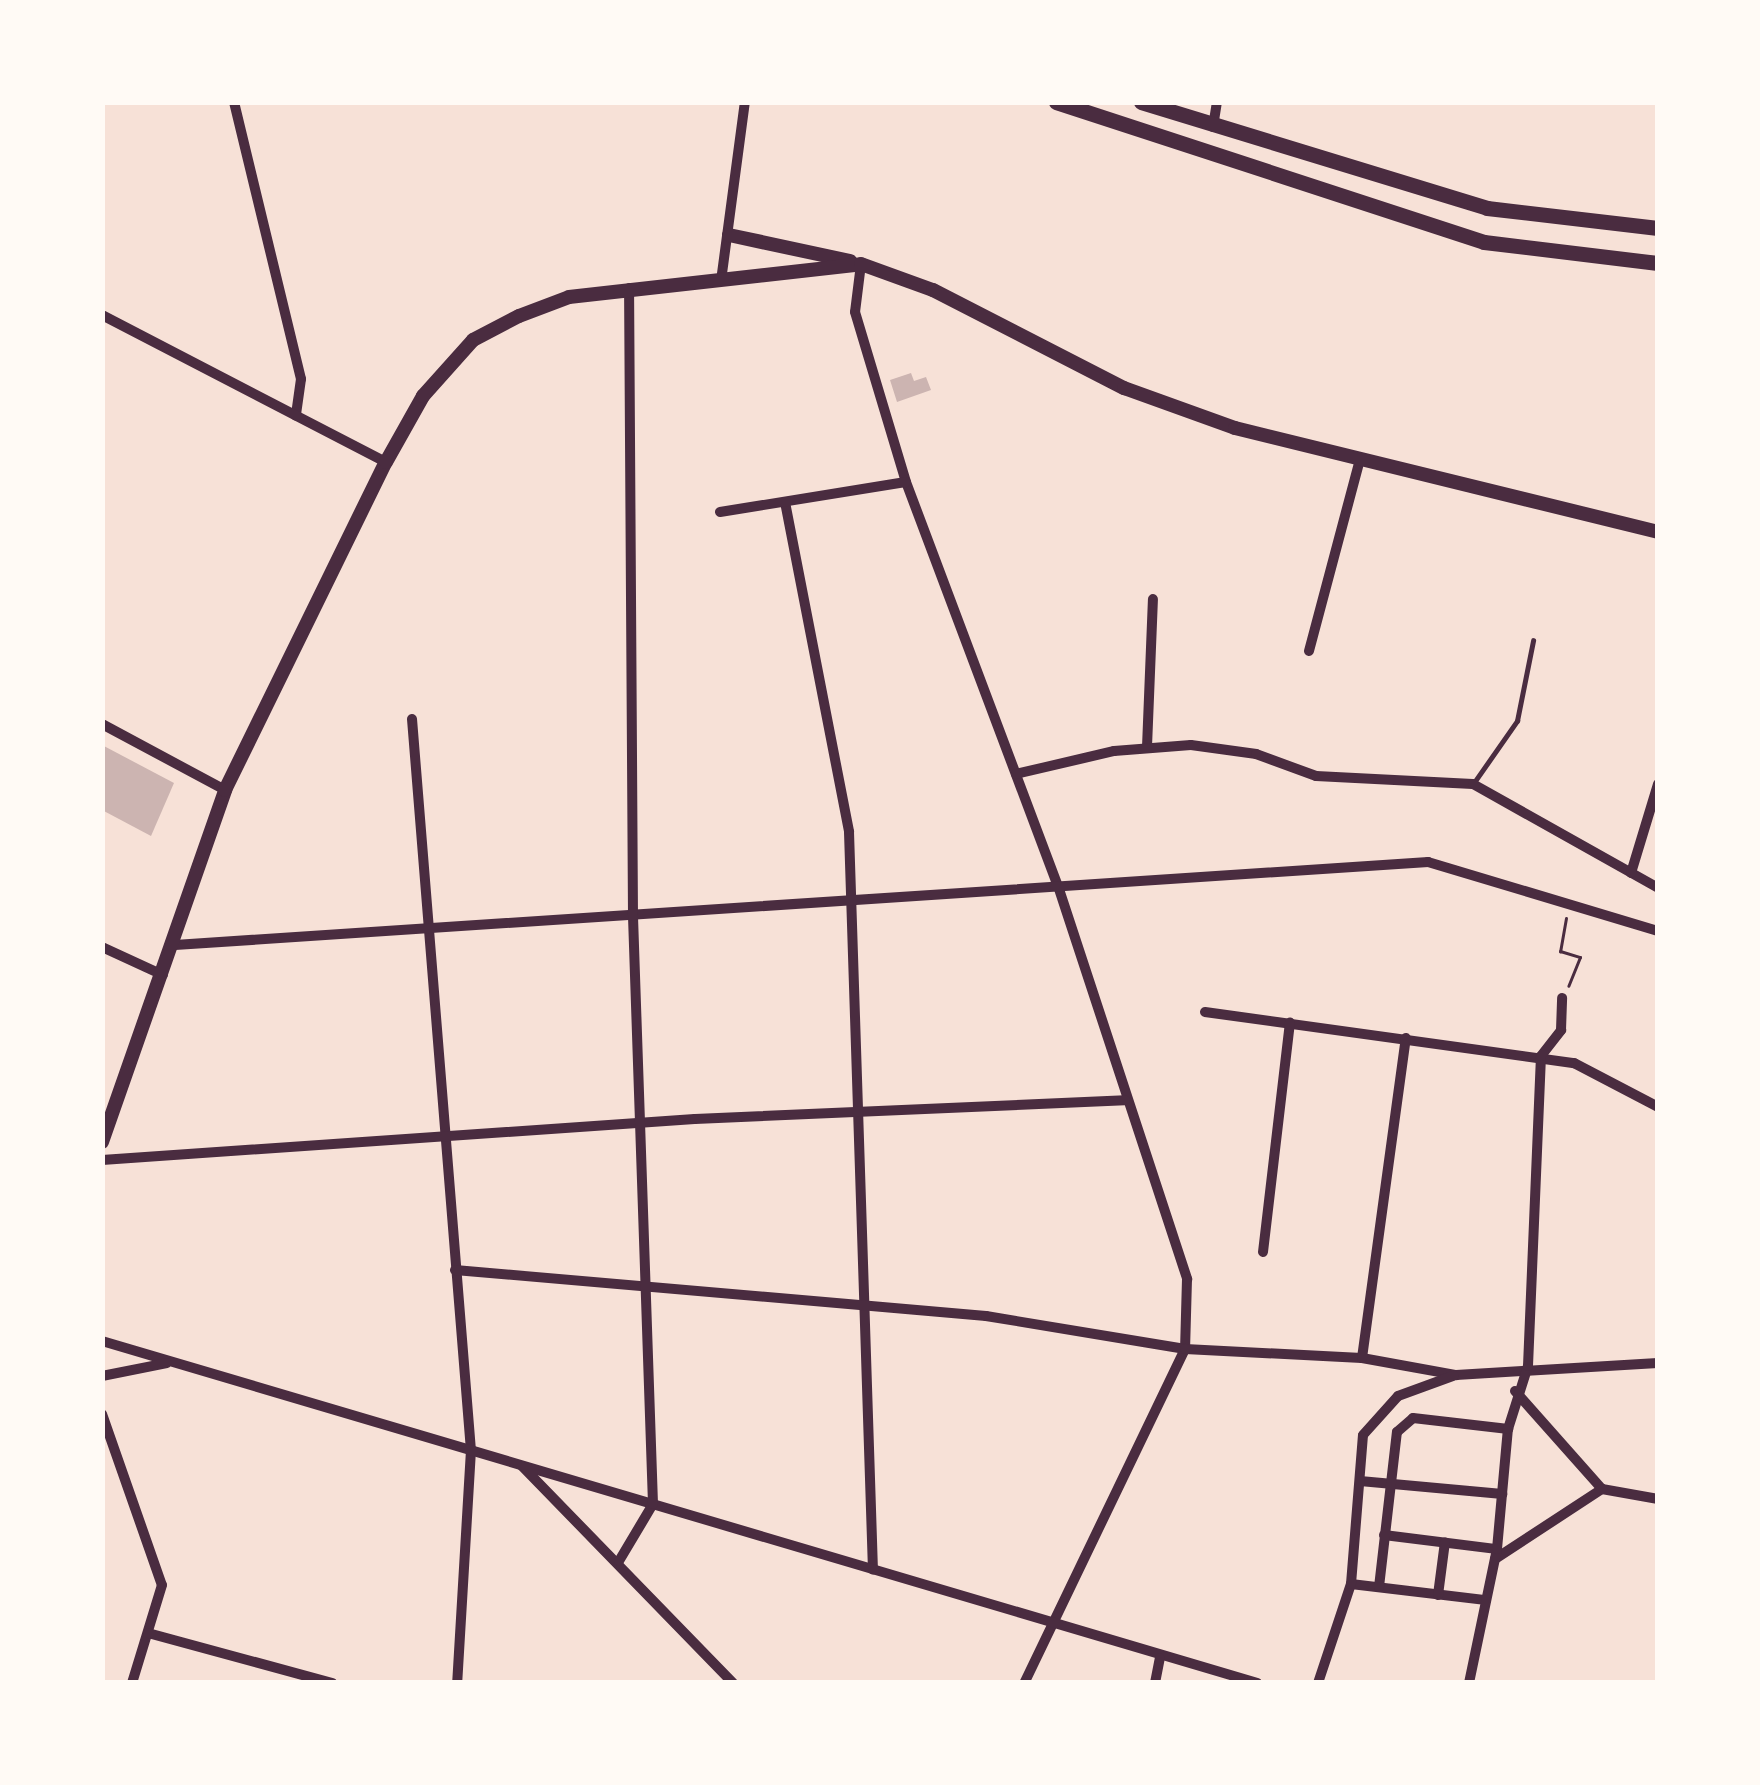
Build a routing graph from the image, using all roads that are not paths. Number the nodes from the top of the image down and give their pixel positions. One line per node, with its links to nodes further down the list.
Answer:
1 (234, 102): 14 (street)
2 (745, 102): 8 (street)
3 (1056, 102): 9 (main road)
4 (1141, 102): 6 (main road)
5 (1216, 102): 6 (street)
6 (1213, 127): 7 (main road)
7 (1658, 228)
8 (729, 236): 10 (street); 11 (street)
9 (1658, 262)
10 (861, 264): 11 (street); 15 (street); 17 (street)
11 (721, 281): 12 (street)
12 (629, 288): 16 (street); 35 (street)
13 (102, 315): 14 (street)
14 (296, 416): 16 (street)
15 (1360, 459): 20 (street); 23 (street)
16 (386, 462): 30 (street)
17 (906, 482): 18 (street); 27 (street)
18 (785, 502): 19 (street); 34 (street)
19 (720, 512)
20 (1658, 532)
21 (1154, 599): 26 (street)
22 (1533, 641): 28 (lane)
23 (1309, 651)
24 (412, 719): 36 (street)
25 (102, 724): 30 (street)
26 (1147, 747): 27 (street); 28 (street)
27 (1016, 774): 32 (street)
28 (1473, 784): 31 (street)
29 (1658, 784): 31 (street)
30 (225, 790): 38 (street)
31 (1630, 873): 33 (street)
32 (1058, 886): 34 (street); 37 (street); 46 (street)
33 (1658, 889)
34 (851, 900): 35 (street); 48 (street)
35 (633, 916): 36 (street); 49 (street)
36 (424, 927): 38 (street); 50 (street)
37 (1658, 931)
38 (175, 945): 40 (street)
39 (102, 947): 40 (street)
40 (164, 975): 51 (street)
41 (1562, 998): 45 (street)
42 (1205, 1012): 43 (street)
43 (1290, 1023): 44 (street); 53 (street)
44 (1406, 1038): 45 (street); 59 (street)
45 (1541, 1056): 47 (street); 62 (street)
46 (1125, 1100): 48 (street); 58 (street)
47 (1658, 1107)
48 (859, 1112): 49 (street); 56 (street)
49 (640, 1123): 50 (street); 55 (street)
50 (442, 1137): 52 (street); 54 (street)
51 (102, 1142)
52 (102, 1160)
53 (1263, 1252)
54 (455, 1270): 55 (street); 68 (street)
55 (647, 1290): 56 (street); 75 (street)
56 (865, 1305): 58 (street); 80 (street)
57 (102, 1342): 60 (street)
58 (1185, 1349): 59 (street); 85 (street)
59 (1362, 1358): 63 (street)
60 (170, 1363): 64 (street); 68 (street)
61 (1658, 1363): 62 (street)
62 (1528, 1366): 63 (street); 65 (street)
63 (1456, 1375): 70 (street)
64 (102, 1376)
65 (1515, 1391): 67 (street); 72 (street)
66 (102, 1414): 86 (street)
67 (1508, 1429): 71 (street); 73 (street)
68 (471, 1450): 69 (street); 90 (street)
69 (519, 1463): 75 (street); 79 (street)
70 (1360, 1481): 71 (street); 81 (street)
71 (1388, 1484): 73 (street); 76 (street)
72 (1602, 1489): 74 (street); 78 (street)
73 (1502, 1494): 78 (street)
74 (1658, 1499)
75 (653, 1504): 79 (street); 80 (street)
76 (1384, 1535): 77 (street); 82 (street)
77 (1444, 1543): 78 (street); 83 (street)
78 (1496, 1554): 84 (street)
79 (619, 1561): 91 (street)
80 (873, 1570): 85 (street)
81 (1351, 1583): 82 (street); 95 (street)
82 (1379, 1587): 83 (street)
83 (1438, 1595): 84 (street)
84 (1486, 1600): 96 (street)
85 (1051, 1624): 87 (street); 92 (street)
86 (148, 1633): 88 (street); 89 (street)
87 (1160, 1658): 93 (street); 94 (street)
88 (132, 1683)
89 (332, 1683)
90 (457, 1683)
91 (733, 1683)
92 (1024, 1683)
93 (1155, 1683)
94 (1257, 1683)
95 (1318, 1683)
96 (1469, 1683)

